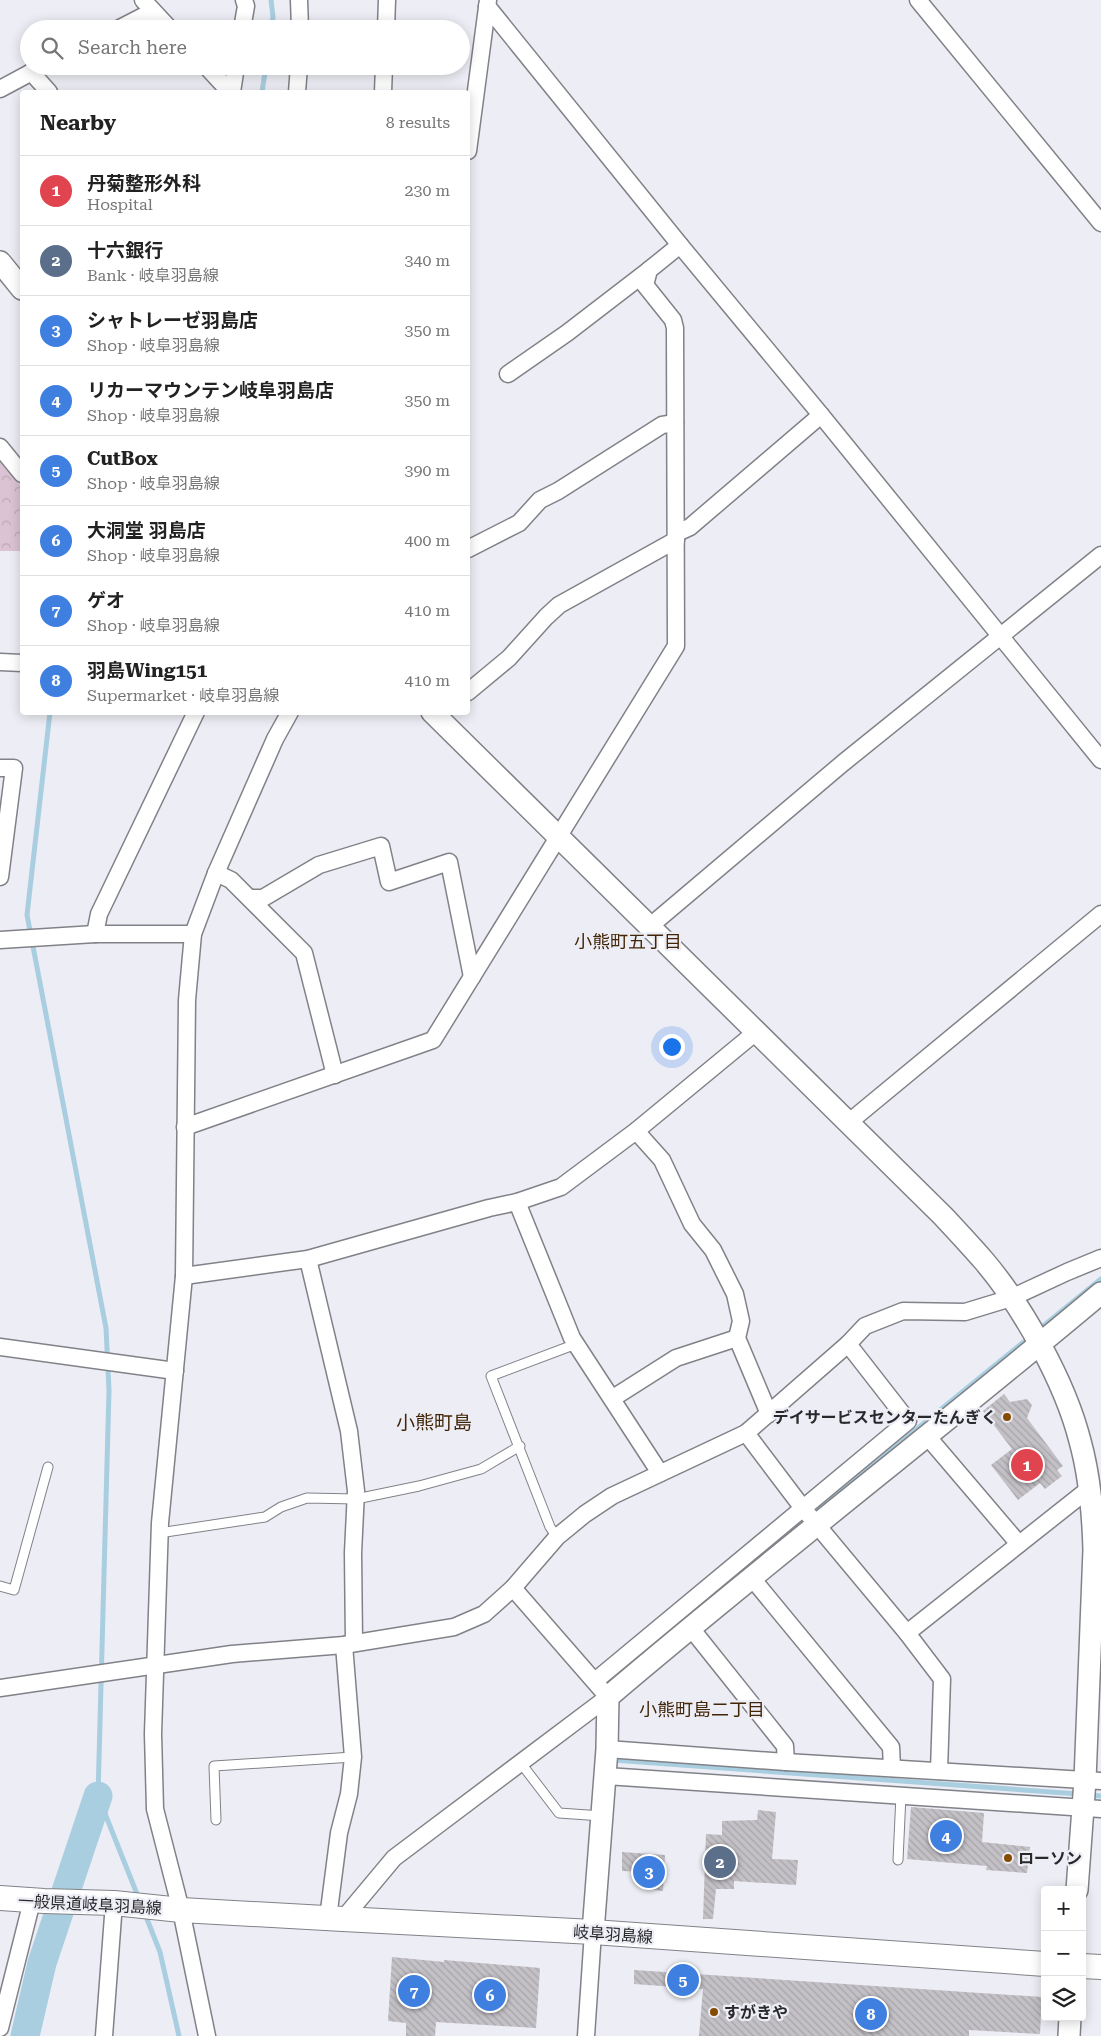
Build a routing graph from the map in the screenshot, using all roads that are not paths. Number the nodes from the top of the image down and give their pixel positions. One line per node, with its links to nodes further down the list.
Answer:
1 (244, 0): 9 (street)
2 (299, 0): 10 (street)
3 (387, 0): 11 (street)
4 (918, 0): 25 (street)
5 (487, 3): 24 (street); 26 (street)
6 (148, 6): 7 (street); 8 (street)
7 (130, 20)
8 (161, 20)
9 (244, 20)
10 (300, 20)
11 (386, 20)
12 (26, 75): 18 (street)
13 (40, 75): 19 (street)
14 (215, 75): 20 (street)
15 (234, 75): 21 (street)
16 (298, 75): 22 (street)
17 (384, 75): 23 (street)
18 (0, 89)
19 (48, 90)
20 (229, 90)
21 (231, 90)
22 (297, 90)
23 (383, 90)
24 (470, 135)
25 (1101, 223)
26 (680, 244): 28 (street); 31 (street)
27 (0, 262): 29 (street)
28 (649, 270): 30 (street); 32 (street)
29 (20, 287)
30 (508, 374)
31 (821, 414): 35 (street); 38 (street)
32 (674, 423): 35 (street); 36 (street)
33 (0, 447): 34 (street)
34 (20, 472)
35 (676, 537): 41 (street); 47 (street)
36 (470, 548)
37 (1101, 555): 38 (street)
38 (1000, 637): 45 (street); 52 (street)
39 (0, 662): 40 (street)
40 (20, 663)
41 (470, 690)
42 (189, 715): 53 (street)
43 (288, 715): 48 (street)
44 (439, 715): 47 (street)
45 (1101, 760)
46 (0, 768): 49 (street)
47 (558, 838): 52 (street); 56 (street)
48 (216, 873): 50 (street); 54 (street)
49 (0, 877)
50 (250, 898): 56 (street); 58 (street)
51 (1101, 914): 59 (street)
52 (649, 927): 57 (street)
53 (96, 934): 54 (street); 55 (street)
54 (193, 934): 60 (street)
55 (5, 940)
56 (472, 977): 58 (street)
57 (756, 1032): 59 (street); 61 (street)
58 (335, 1075): 60 (street)
59 (848, 1123): 67 (street)
60 (185, 1128): 65 (street)
61 (636, 1131): 62 (street); 68 (street)
62 (517, 1202): 64 (street); 69 (street)
63 (1101, 1258): 67 (street)
64 (308, 1259): 65 (street); 82 (street)
65 (184, 1276): 73 (street)
66 (1101, 1293): 71 (street)
67 (1011, 1298): 70 (street); 71 (street)
68 (737, 1338): 74 (street); 75 (street)
69 (576, 1344): 74 (street); 78 (lane)
70 (848, 1344): 75 (street); 76 (street)
71 (1040, 1345): 76 (street); 81 (street)
72 (0, 1347): 73 (street)
73 (175, 1371): 85 (street)
74 (613, 1398): 80 (street)
75 (769, 1414): 77 (street)
76 (918, 1431): 83 (street); 87 (street)
77 (746, 1433): 80 (street); 83 (street)
78 (520, 1446): 82 (lane); 86 (lane)
79 (48, 1467): 89 (lane)
80 (660, 1473): 86 (street)
81 (1090, 1488): 84 (street); 87 (street)
82 (356, 1499): 85 (lane); 94 (street)
83 (809, 1516): 88 (street); 91 (street); 93 (street)
84 (1097, 1519): 106 (street)
85 (159, 1533): 95 (street)
86 (557, 1538): 90 (street)
87 (1020, 1544): 93 (street)
88 (751, 1577): 91 (street); 103 (street)
89 (0, 1586)
90 (512, 1588): 94 (street); 96 (street)
91 (709, 1598): 92 (street); 96 (street)
92 (690, 1628): 98 (street); 102 (street)
93 (907, 1633): 104 (street)
94 (349, 1644): 95 (street); 100 (street)
95 (154, 1665): 97 (street); 116 (street)
96 (595, 1681): 98 (street)
97 (0, 1688)
98 (608, 1697): 99 (street); 101 (street)
99 (607, 1749): 102 (street); 105 (street)
100 (354, 1757): 110 (lane); 117 (street)
101 (520, 1762): 109 (lane); 117 (street)
102 (786, 1762): 103 (street)
103 (892, 1768): 104 (street)
104 (939, 1771): 106 (street)
105 (606, 1776): 107 (street); 109 (street)
106 (1093, 1780): 108 (street)
107 (901, 1795): 108 (street); 111 (lane)
108 (1092, 1808): 112 (street)
109 (602, 1816): 118 (street)
110 (216, 1820)
111 (898, 1860)
112 (1078, 1886)
113 (0, 1898): 114 (main road, 一般県道岐阜羽島線)
114 (38, 1901): 115 (main road, 一般県道岐阜羽島線); 123 (street)
115 (118, 1903): 116 (main road, 一般県道岐阜羽島線); 124 (street)
116 (172, 1909): 117 (main road, 岐阜羽島線); 125 (street)
117 (336, 1919): 118 (main road, 岐阜羽島線)
118 (593, 1932): 119 (main road, 岐阜羽島線); 126 (street)
119 (1041, 1964)
120 (1086, 1966): 121 (main road)
121 (1101, 1967)
122 (1070, 2021): 127 (street)
123 (0, 2028)
124 (104, 2036)
125 (207, 2036)
126 (586, 2036)
127 (1069, 2036)

